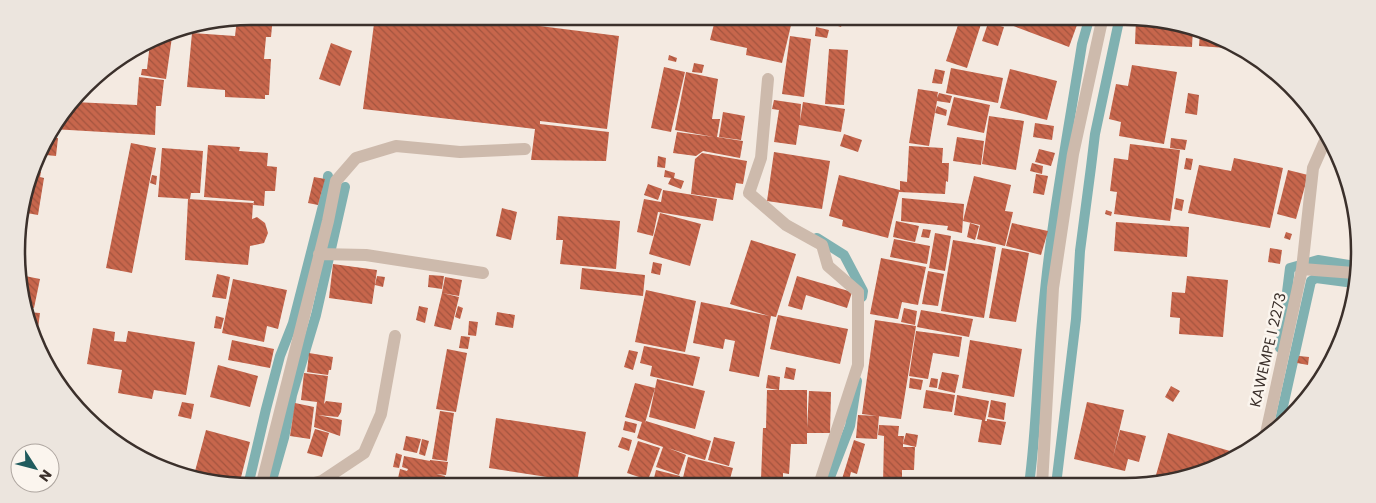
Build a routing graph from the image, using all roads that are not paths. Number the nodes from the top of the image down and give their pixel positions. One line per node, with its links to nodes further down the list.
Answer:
1 (1101, 25): 14 (street)
2 (768, 79): 13 (street)
3 (1324, 143): 6 (street, KAWEMPE I 2273)
4 (524, 149): 5 (street)
5 (319, 254): 7 (street); 11 (street)
6 (1302, 269): 8 (street); 10 (street, KAWEMPE I 2273)
7 (483, 273)
8 (1350, 273)
9 (395, 336): 12 (street)
10 (1267, 427)
11 (263, 478)
12 (326, 478)
13 (822, 478)
14 (1042, 478)

